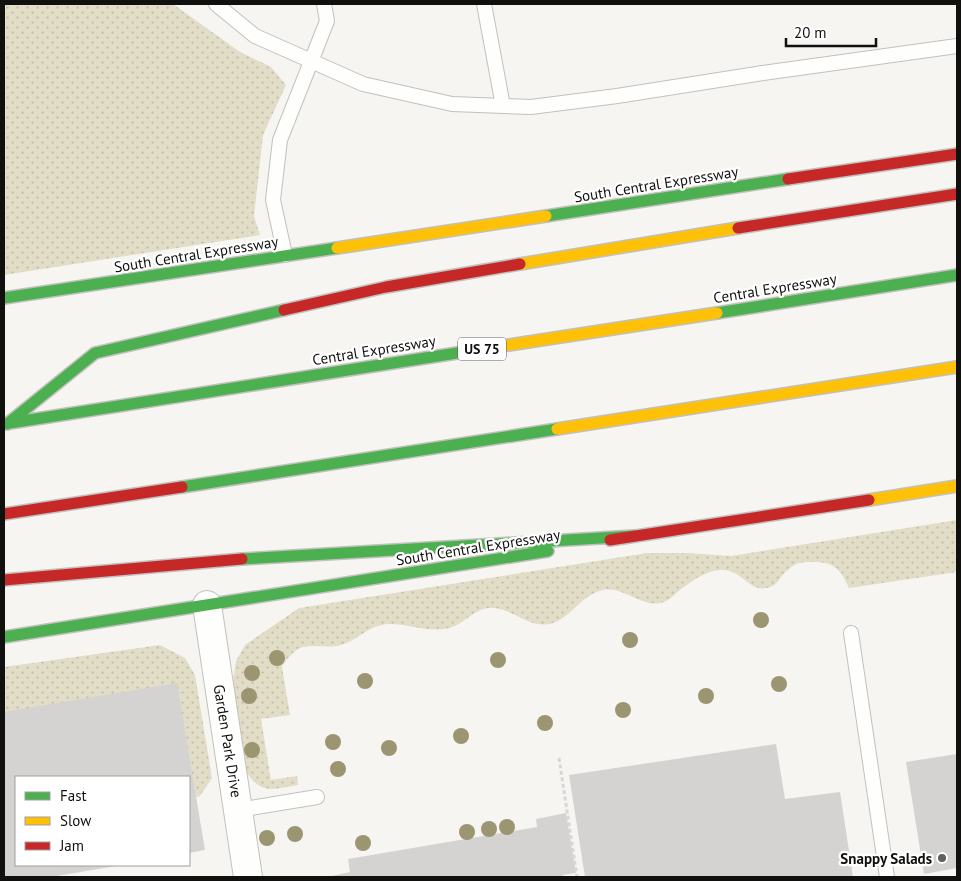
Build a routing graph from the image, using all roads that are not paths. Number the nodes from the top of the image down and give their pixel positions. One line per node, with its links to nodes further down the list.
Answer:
1 (216, 4): 5 (lane)
2 (324, 4): 5 (lane)
3 (484, 4): 6 (lane)
4 (957, 46): 6 (lane)
5 (311, 61): 6 (lane); 9 (lane)
6 (503, 106)
7 (957, 154): 9 (main road, South Central Expressway)
8 (957, 194): 13 (main road)
9 (285, 256): 11 (main road, South Central Expressway)
10 (957, 275): 13 (main road, Central Expressway / US 75)
11 (4, 298)
12 (957, 367): 15 (main road)
13 (6, 424)
14 (957, 486): 16 (main road, South Central Expressway)
15 (4, 514)
16 (634, 536): 17 (main road); 18 (main road, South Central Expressway)
17 (4, 580)
18 (207, 605): 20 (main road, South Central Expressway); 22 (street, Garden Park Drive)
19 (851, 633): 24 (lane)
20 (4, 637)
21 (318, 797): 22 (lane)
22 (238, 810): 23 (street, Garden Park Drive)
23 (248, 877)
24 (888, 877)

